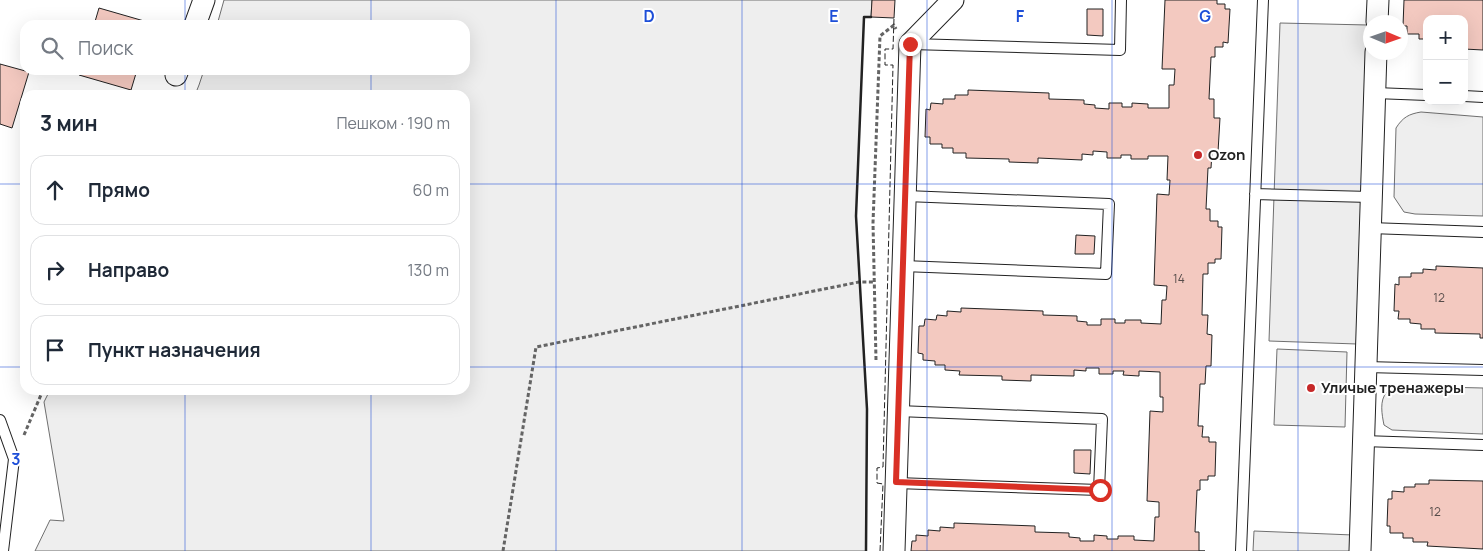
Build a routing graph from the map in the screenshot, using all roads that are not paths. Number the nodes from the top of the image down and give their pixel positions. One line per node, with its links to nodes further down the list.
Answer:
1 (204, 0): 7 (street)
2 (953, 0): 8 (street)
3 (1121, 0): 8 (lane)
4 (1262, 0): 14 (lane)
5 (1378, 0): 6 (street)
6 (1377, 15)
7 (197, 20)
8 (910, 44): 15 (street)
9 (1376, 60): 10 (street)
10 (1375, 93): 11 (lane); 16 (street)
11 (1423, 95)
12 (1468, 96): 13 (lane)
13 (1483, 97)
14 (1255, 194): 16 (lane); 29 (lane)
15 (906, 196): 19 (street); 19 (lane)
16 (1372, 197): 17 (street)
17 (1370, 228): 18 (lane); 20 (street)
18 (1483, 232)
19 (903, 266): 22 (street)
20 (1366, 367): 21 (lane); 24 (street)
21 (1483, 370)
22 (898, 411): 26 (street); 26 (lane)
23 (0, 420): 27 (lane)
24 (1363, 441): 25 (lane); 30 (street)
25 (1483, 445)
26 (896, 482): 28 (street)
27 (3, 551)
28 (894, 551)
29 (1241, 551)
30 (1360, 551)

